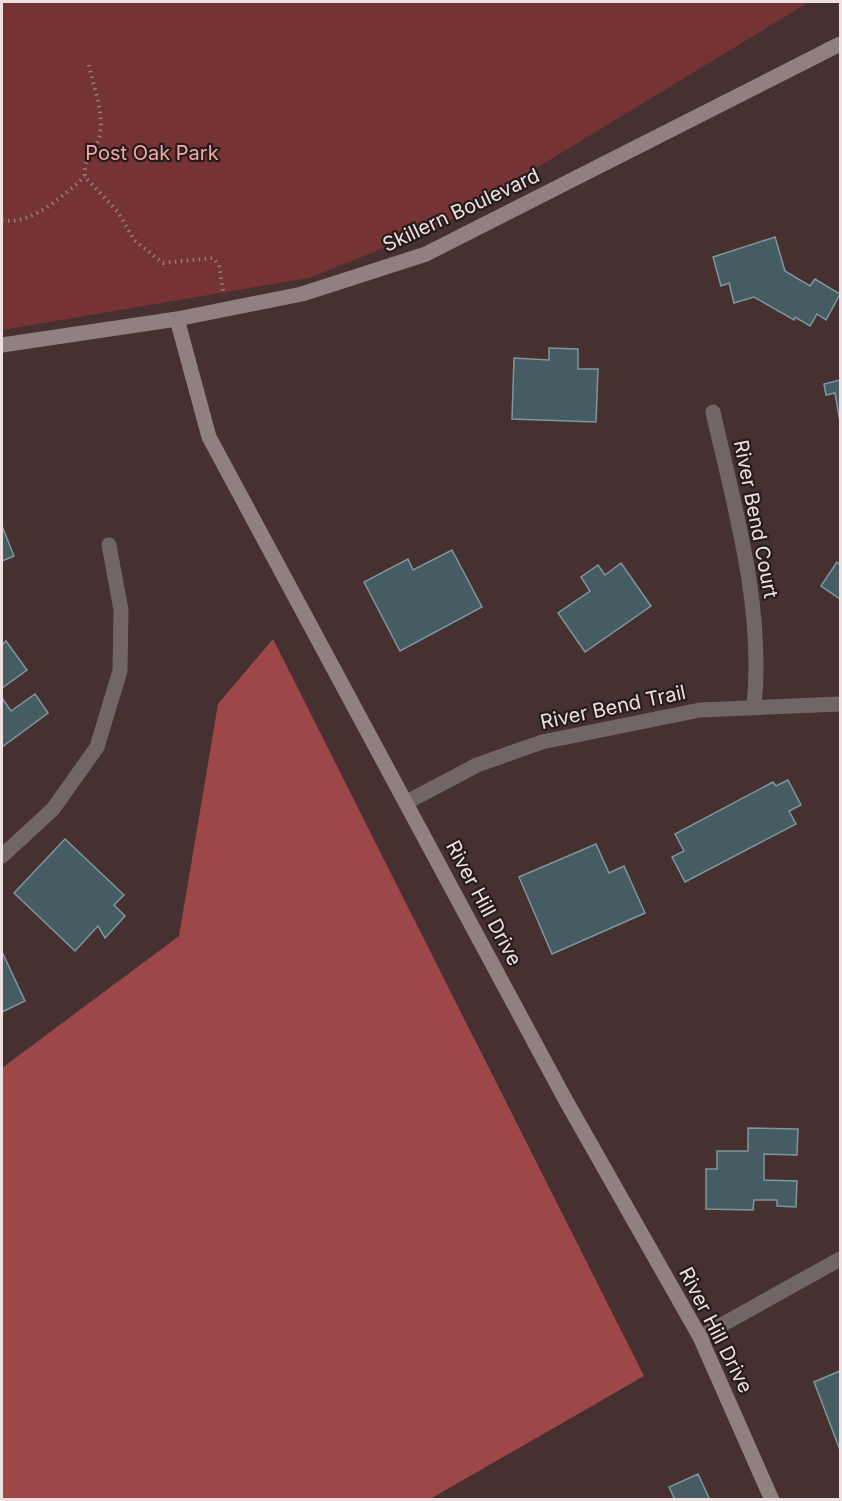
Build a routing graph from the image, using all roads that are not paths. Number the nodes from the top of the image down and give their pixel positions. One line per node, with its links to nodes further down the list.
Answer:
1 (840, 44): 2 (street, Skillern Boulevard)
2 (177, 319): 3 (street, Skillern Boulevard); 8 (street, River Hill Drive)
3 (2, 345)
4 (713, 412): 7 (street, River Bend Court)
5 (109, 545): 9 (street)
6 (840, 704): 7 (street, River Bend Trail)
7 (754, 707): 8 (street, River Bend Trail)
8 (407, 802): 11 (street, River Hill Drive)
9 (2, 856)
10 (840, 1259): 11 (street)
11 (700, 1337): 12 (street, River Hill Drive)
12 (772, 1500)

